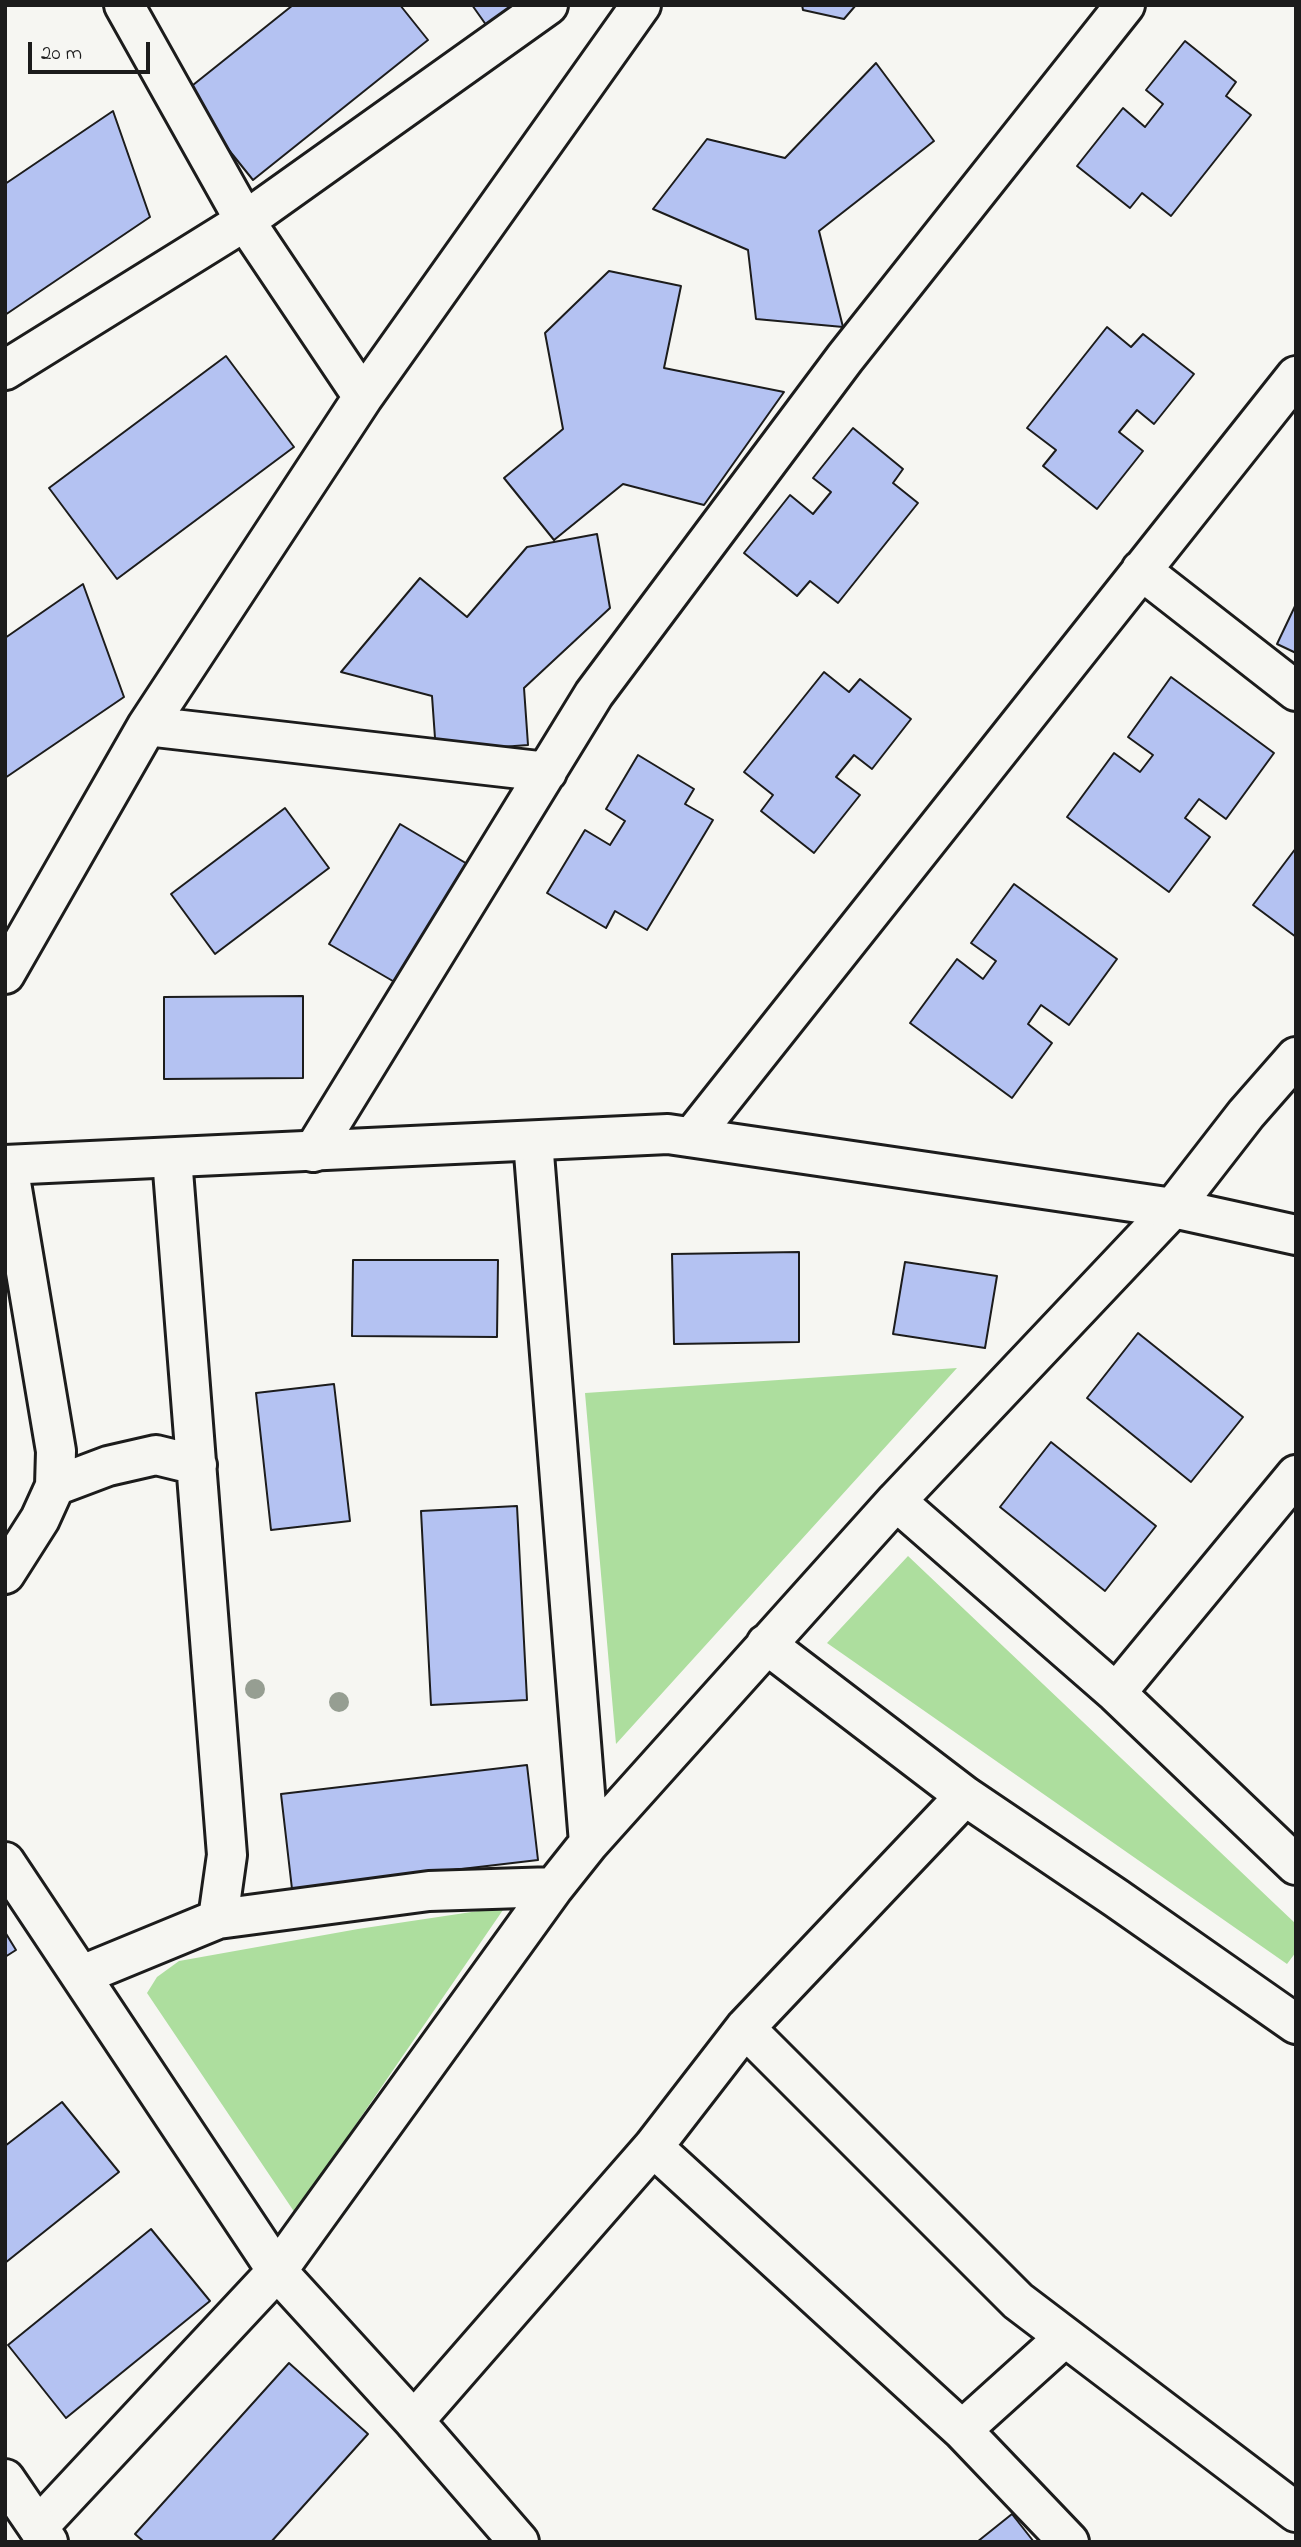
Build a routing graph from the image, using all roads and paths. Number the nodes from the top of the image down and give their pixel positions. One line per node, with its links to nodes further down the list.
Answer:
1 (124, 5): 5 (street)
2 (548, 5): 5 (street)
3 (641, 5): 8 (street)
4 (1105, 12): 12 (street)
5 (245, 221): 6 (street); 8 (street)
6 (5, 370)
7 (1296, 376): 9 (street)
8 (363, 397): 11 (street)
9 (1142, 570): 10 (street); 15 (street)
10 (1296, 691)
11 (147, 726): 12 (street); 13 (street)
12 (547, 772): 17 (street)
13 (5, 974)
14 (1296, 1057): 20 (street)
15 (692, 1138): 16 (street); 20 (street)
16 (533, 1141): 17 (street); 30 (street)
17 (313, 1152): 18 (street)
18 (173, 1158): 19 (street); 22 (street)
19 (7, 1165): 24 (street)
20 (1173, 1208): 21 (street); 25 (street)
21 (1296, 1235)
22 (197, 1465): 24 (street); 34 (street)
23 (1296, 1475): 28 (street)
24 (55, 1486): 26 (street)
25 (896, 1501): 27 (street); 28 (street)
26 (5, 1574)
27 (766, 1644): 29 (street); 30 (street)
28 (1116, 1693): 32 (street)
29 (965, 1796): 36 (street); 37 (street)
30 (589, 1843): 33 (street)
31 (5, 1862): 35 (street)
32 (1296, 1866)
33 (554, 1886): 34 (street); 39 (street)
34 (218, 1919): 35 (street)
35 (82, 1975): 39 (street)
36 (1296, 2024)
37 (745, 2028): 38 (street); 40 (street)
38 (653, 2147): 41 (street); 42 (street)
39 (277, 2271): 41 (street); 45 (street)
40 (1065, 2337): 42 (street); 44 (street)
41 (414, 2421): 46 (street)
42 (962, 2430): 47 (street)
43 (5, 2479): 45 (street)
44 (1296, 2512)
45 (43, 2534)
46 (519, 2542)
47 (1069, 2542)

